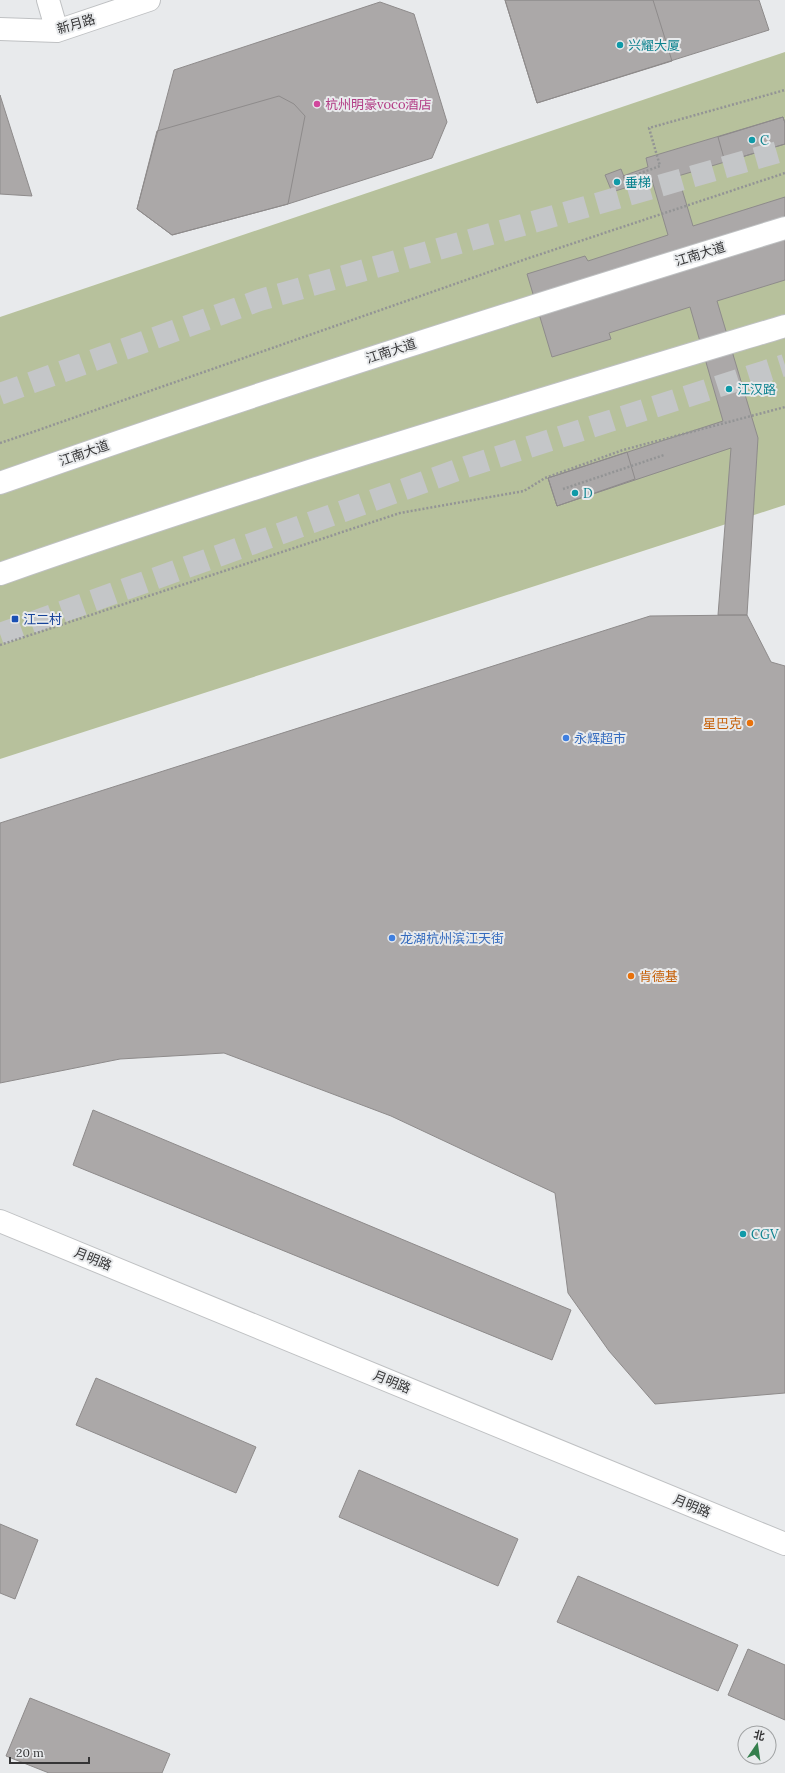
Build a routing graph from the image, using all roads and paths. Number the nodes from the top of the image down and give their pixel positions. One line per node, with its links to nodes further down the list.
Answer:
1 (48, 0): 4 (main road)
2 (149, 0): 4 (main road, 新月路)
3 (0, 29): 4 (main road, 新月路)
4 (57, 31)
5 (785, 90): 7 (path)
6 (785, 173): 11 (path)
7 (624, 179)
8 (785, 228): 13 (main road, 江南大道)
9 (785, 326): 15 (main road)
10 (785, 407): 16 (path)
11 (0, 443)
12 (664, 455): 14 (path)
13 (0, 483)
14 (563, 489)
15 (0, 574)
16 (0, 645)
17 (0, 1221): 18 (main road, 月明路)
18 (785, 1544)

